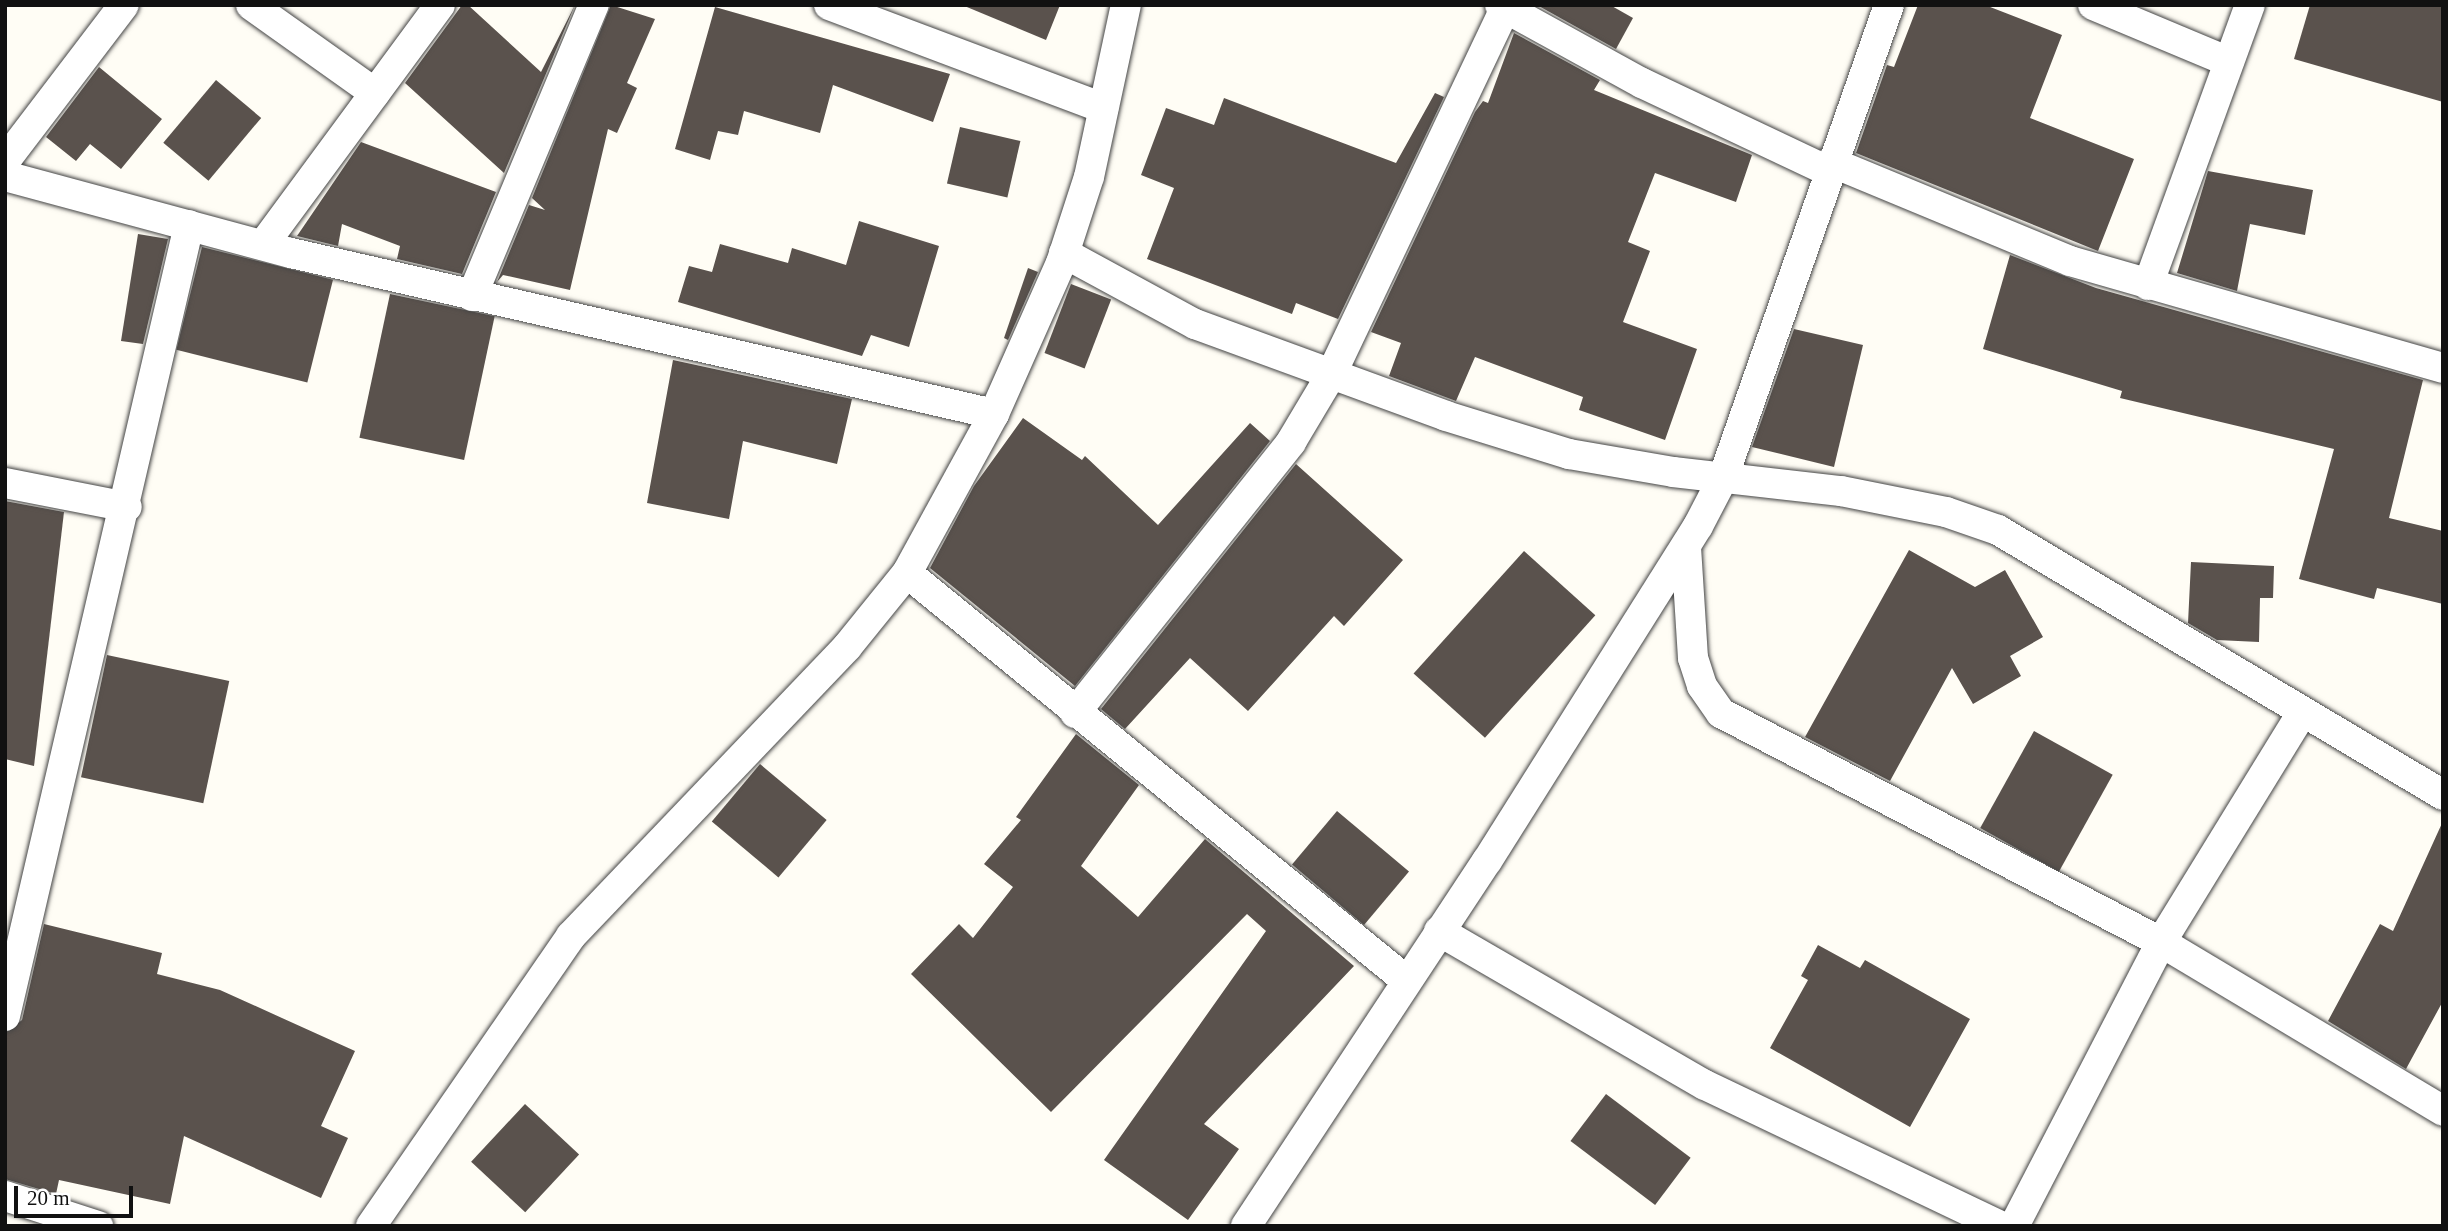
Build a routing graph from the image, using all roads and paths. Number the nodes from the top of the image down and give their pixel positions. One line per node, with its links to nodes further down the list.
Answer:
1 (124, 5): 14 (street)
2 (251, 5): 12 (street)
3 (440, 5): 12 (street)
4 (594, 5): 21 (street)
5 (829, 5): 13 (street)
6 (1126, 5): 13 (street)
7 (1889, 5): 15 (street)
8 (2093, 5): 11 (street)
9 (2250, 5): 11 (street)
10 (1504, 6): 15 (street); 23 (street)
11 (2229, 62): 20 (street)
12 (376, 93): 18 (street)
13 (1103, 108): 19 (street)
14 (5, 161)
15 (1829, 167): 20 (street); 25 (street)
16 (5, 176): 17 (street)
17 (189, 225): 18 (street); 27 (street)
18 (263, 245): 21 (street)
19 (1064, 253): 23 (street); 24 (street)
20 (2148, 285): 22 (street)
21 (472, 296): 24 (street)
22 (2443, 368)
23 (1331, 375): 25 (street); 30 (street)
24 (994, 414): 29 (street)
25 (1723, 478): 28 (street); 31 (street)
26 (5, 483): 27 (street)
27 (127, 507): 36 (street)
28 (1686, 547): 33 (street); 34 (street)
29 (907, 573): 30 (street); 40 (street)
30 (1075, 713): 35 (street)
31 (2302, 713): 32 (street); 34 (street)
32 (2443, 795)
33 (1438, 931): 35 (street); 42 (street)
34 (2161, 942): 37 (street); 43 (street)
35 (1407, 981): 41 (street)
36 (5, 1016)
37 (2443, 1111)
38 (5, 1196): 39 (street)
39 (97, 1226)
40 (371, 1226)
41 (1246, 1226)
42 (2000, 1226)
43 (2014, 1226)

